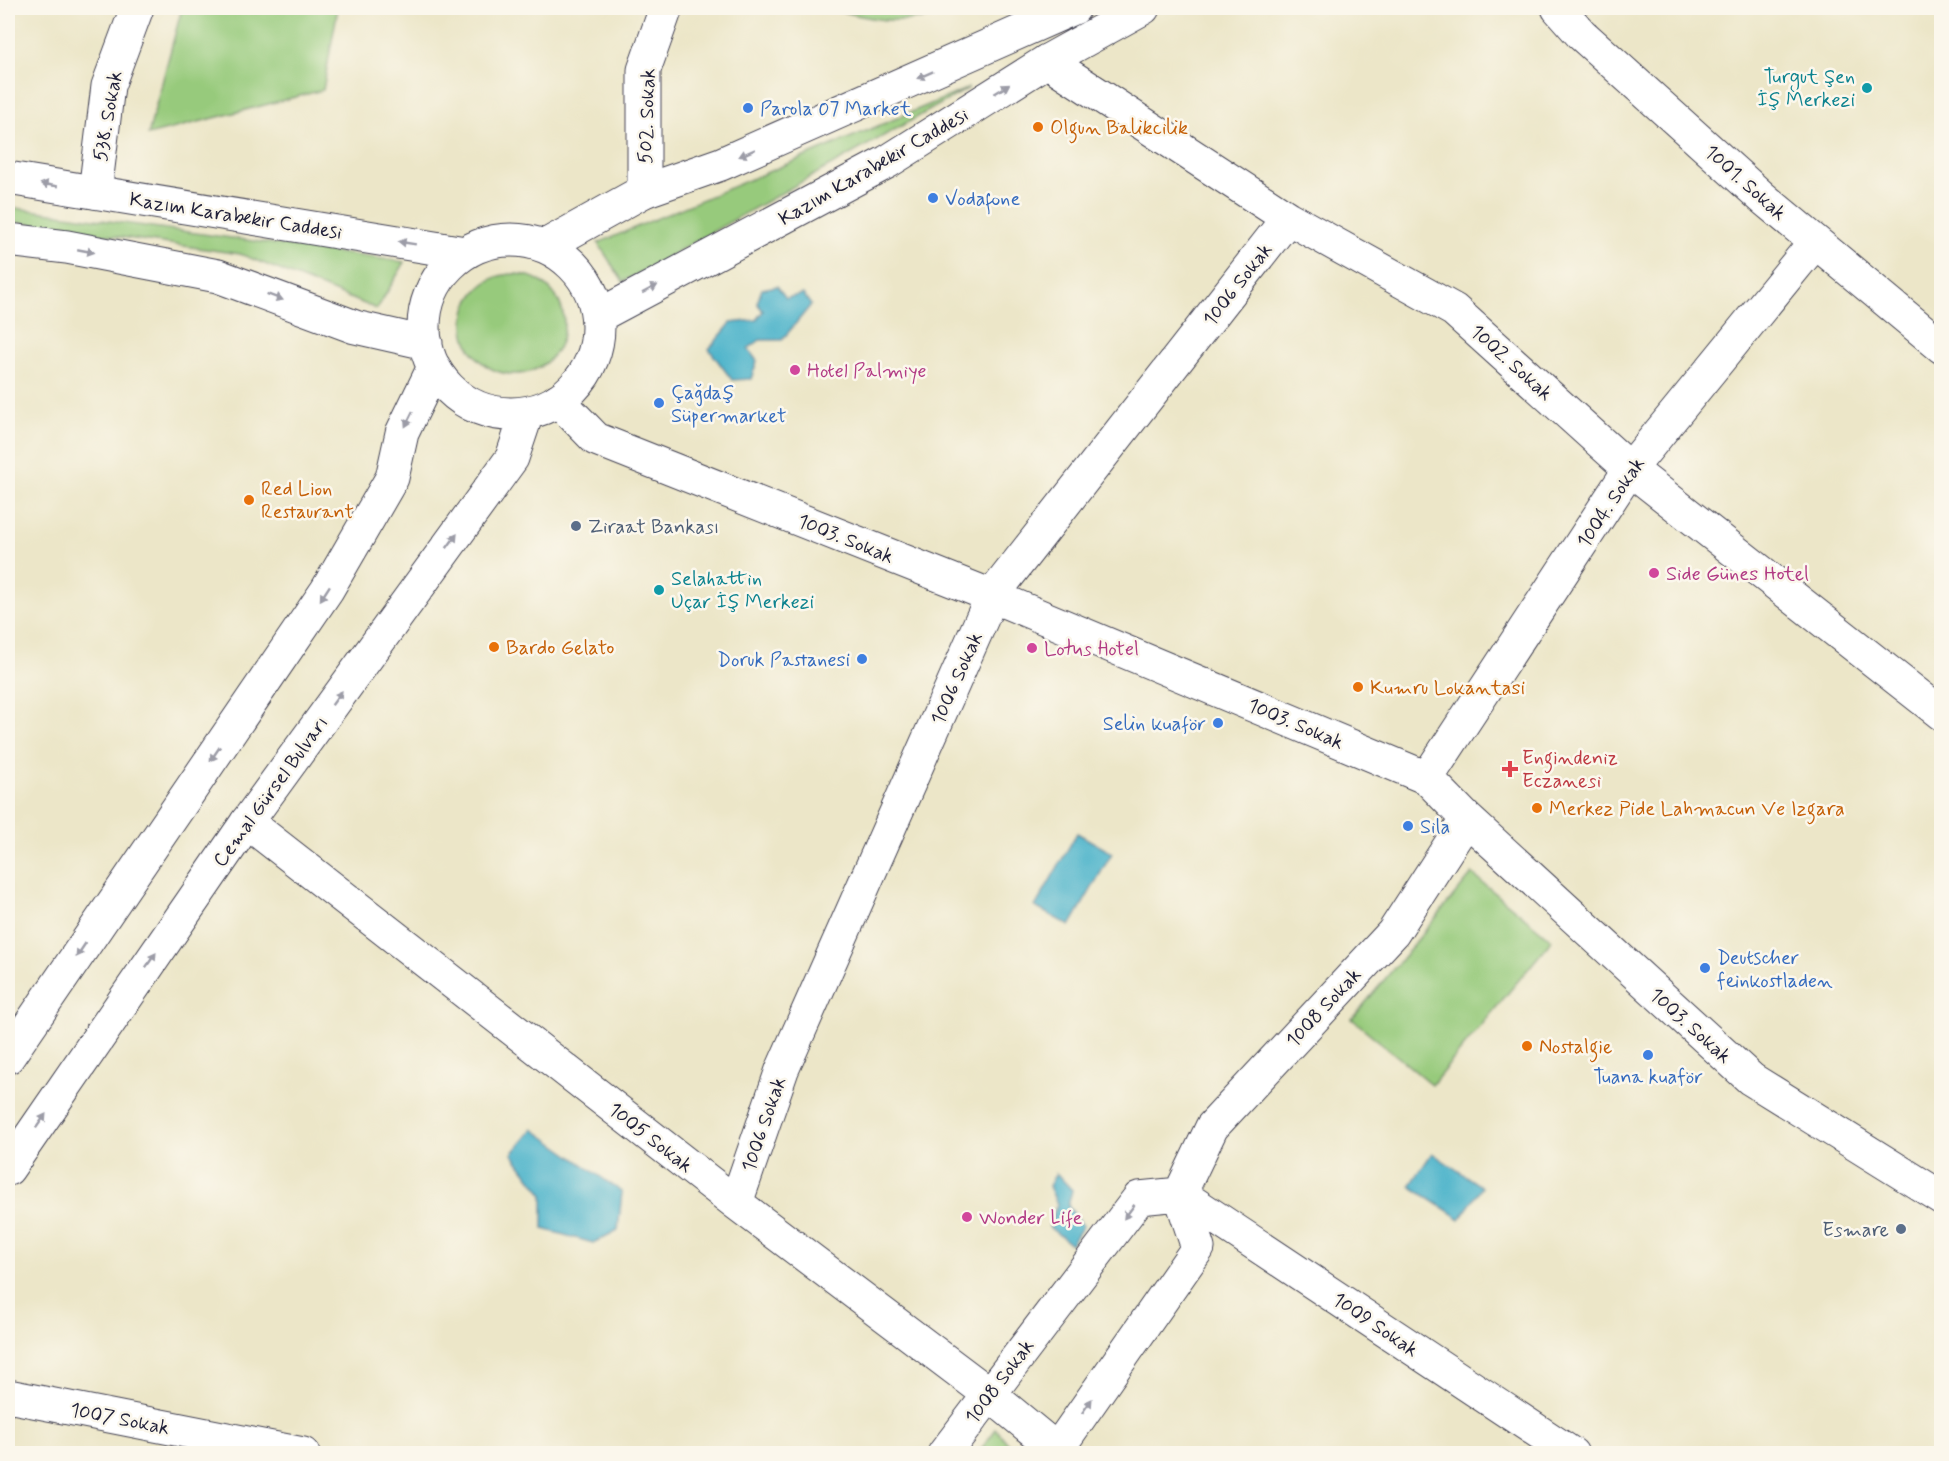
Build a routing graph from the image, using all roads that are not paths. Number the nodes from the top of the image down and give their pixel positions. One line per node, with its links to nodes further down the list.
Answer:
1 (136, 8): 9 (street, 538. Sokak)
2 (666, 8): 8 (street, 502. Sokak)
3 (1074, 8): 8 (street, one-way to 8)
4 (1143, 8): 6 (street, Kazım Karabekir Caddesi)
5 (1558, 8): 12 (street, 1001. Sokak)
6 (1047, 62): 10 (street, 1002. Sokak); 15 (street, Kazım Karabekir Caddesi, one-way to 6)
7 (8, 178): 9 (street, Kazım Karabekir Caddesi, one-way to 7)
8 (644, 191): 13 (street)
9 (95, 192): 14 (street, Kazım Karabekir Caddesi, one-way to 9)
10 (1288, 218): 20 (street, 1002. Sokak); 21 (street, 1006 Sokak)
11 (8, 240): 17 (street, one-way to 17)
12 (1815, 242): 16 (street, 1001. Sokak); 20 (street, 1004. Sokak)
13 (545, 246): 14 (street); 15 (street)
14 (465, 253): 17 (street)
15 (598, 316): 18 (street)
16 (1941, 347)
17 (430, 355): 19 (street); 26 (street, one-way to 26)
18 (558, 400): 19 (street); 21 (street, 1003. Sokak)
19 (526, 413): 25 (street, Cemal Gürsel Bulvarı, one-way to 19)
20 (1630, 468): 22 (street, 1002. Sokak); 23 (street, 1004. Sokak)
21 (992, 596): 23 (street, 1003. Sokak); 30 (street, 1006 Sokak)
22 (1941, 714)
23 (1427, 778): 24 (street, 1003. Sokak)
24 (1467, 819): 28 (street, 1008 Sokak); 29 (street, 1003. Sokak)
25 (247, 822): 27 (street, Cemal Gürsel Bulvarı, one-way to 25); 30 (street, 1005 Sokak)
26 (8, 1057)
27 (8, 1169)
28 (1180, 1194): 31 (street, 1008 Sokak, one-way to 31); 34 (street, one-way to 28); 36 (street, 1009 Sokak)
29 (1941, 1198)
30 (736, 1203): 31 (street, 1005 Sokak)
31 (989, 1394): 34 (street, 1005 Sokak); 35 (street, 1008 Sokak)
32 (8, 1396): 33 (street, 1007 Sokak)
33 (288, 1452)
34 (1055, 1452)
35 (944, 1454)
36 (1572, 1454)

